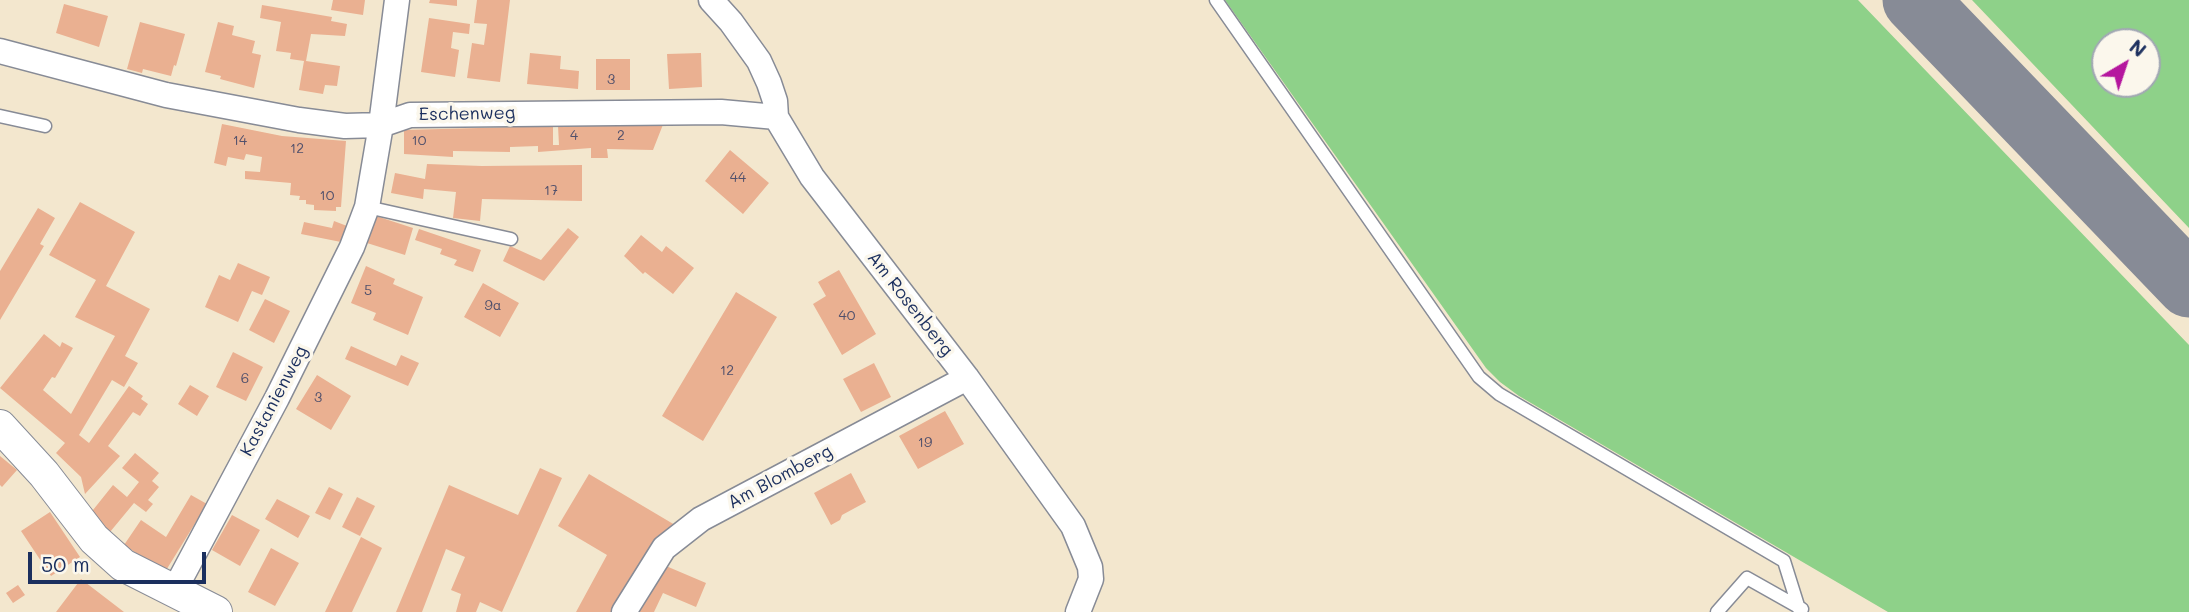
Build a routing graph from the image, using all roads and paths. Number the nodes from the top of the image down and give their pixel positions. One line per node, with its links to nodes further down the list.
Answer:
1 (397, 0): 7 (street, Kastanienweg)
2 (711, 0): 6 (street, Am Rosenberg)
3 (1216, 0): 14 (lane)
4 (0, 51): 7 (street, Eschenweg)
5 (0, 116): 8 (lane)
6 (776, 117): 7 (street, Eschenweg); 11 (street, Am Rosenberg)
7 (381, 125): 9 (street, Kastanienweg)
8 (45, 126)
9 (367, 207): 10 (lane); 13 (street, Kastanienweg)
10 (511, 239)
11 (967, 378): 16 (street, Am Blomberg); 17 (street, Am Rosenberg)
12 (0, 426): 13 (street)
13 (174, 591): 15 (street)
14 (1802, 610): 18 (lane)
15 (216, 612)
16 (624, 612)
17 (1078, 612)
18 (1717, 612)

